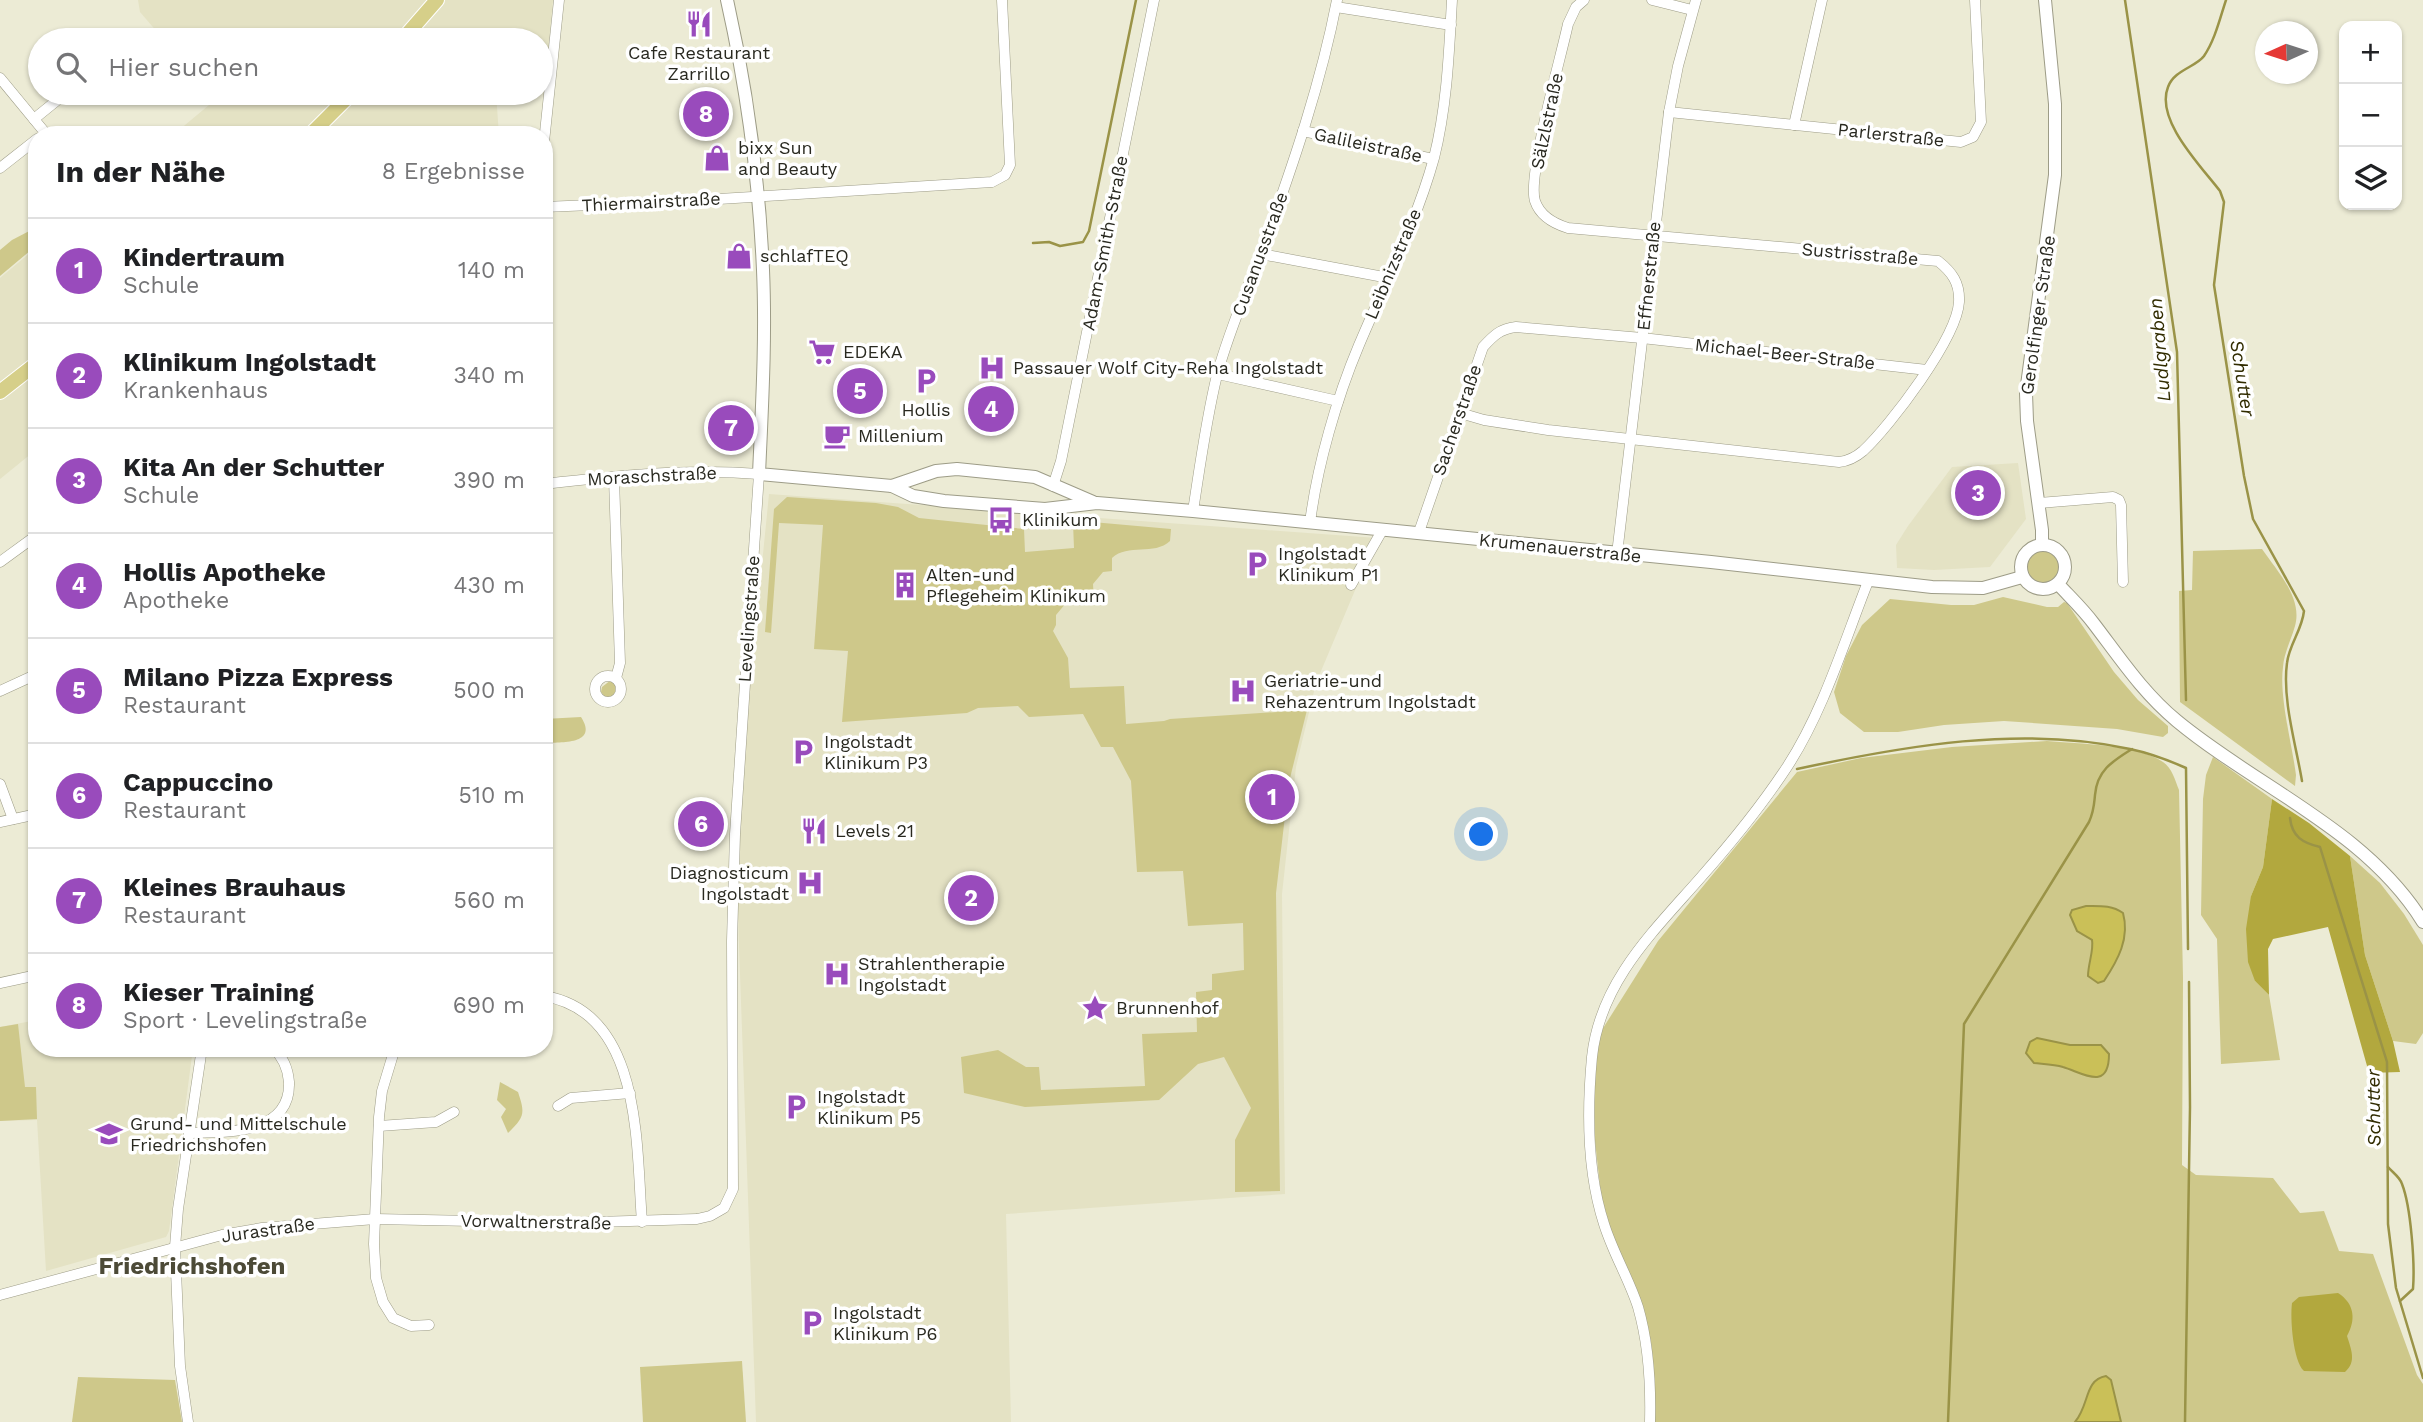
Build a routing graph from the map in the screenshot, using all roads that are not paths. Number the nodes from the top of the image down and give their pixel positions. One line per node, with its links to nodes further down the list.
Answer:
1 (437, 0): 15 (main road)
2 (559, 0): 16 (street)
3 (727, 0): 31 (street, Levelingstraße)
4 (1002, 0): 31 (street, Thiermairstraße)
5 (1154, 0): 48 (street, Adam-Smith-Straße)
6 (1452, 0): 14 (street, Leibnizstraße)
7 (1584, 0): 33 (street, Sälzlstraße)
8 (1652, 0): 13 (street)
9 (1822, 0): 23 (street)
10 (1975, 0): 23 (street, Parlerstraße)
11 (2045, 0): 52 (street, Gerolfinger Straße)
12 (1336, 4): 14 (street); 27 (street, Cusanusstraße)
13 (1694, 5): 21 (street, Effnerstraße)
14 (1451, 25): 29 (street, Leibnizstraße)
15 (412, 28)
16 (553, 57)
17 (0, 78): 22 (street)
18 (51, 105): 22 (street)
19 (340, 105): 25 (main road)
20 (548, 105): 26 (street)
21 (1669, 112): 23 (street, Parlerstraße); 33 (street, Effnerstraße)
22 (34, 119): 24 (street)
23 (1794, 125)
24 (38, 126)
25 (319, 126)
26 (546, 126)
27 (1303, 131): 29 (street, Galileistraße); 34 (street, Cusanusstraße)
28 (28, 147): 30 (street)
29 (1433, 159): 35 (street, Leibnizstraße)
30 (0, 168)
31 (758, 195): 32 (street, Thiermairstraße); 44 (street, Levelingstraße)
32 (553, 206)
33 (1653, 235): 36 (street, Effnerstraße); 38 (street, Sustrisstraße)
34 (1261, 254): 35 (street); 39 (street, Cusanusstraße)
35 (1389, 278): 41 (street, Leibnizstraße)
36 (1642, 338): 38 (street, Michael-Beer-Straße); 42 (street, Sacherstraße); 43 (street, Effnerstraße)
37 (28, 370): 40 (main road)
38 (1927, 370): 43 (street, Sustrisstraße)
39 (1218, 374): 41 (street); 54 (street, Cusanusstraße)
40 (0, 392)
41 (1338, 401): 55 (street, Leibnizstraße)
42 (1460, 413): 43 (street, Sustrisstraße); 57 (street, Sacherstraße)
43 (1631, 439): 60 (street, Effnerstraße)
44 (759, 474): 46 (street, Moraschstraße); 49 (street, Krumenauerstraße); 87 (street, Levelingstraße)
45 (928, 474): 48 (street, Krumenauerstraße); 49 (street, Krumenauerstraße); 50 (street)
46 (614, 478): 47 (street, Moraschstraße); 68 (street)
47 (553, 483)
48 (1054, 485): 51 (street, Krumenauerstraße); 53 (street)
49 (892, 486): 50 (street, Krumenauerstraße)
50 (928, 499): 53 (street, Krumenauerstraße)
51 (1097, 503): 53 (street, Krumenauerstraße); 54 (street, Krumenauerstraße)
52 (2039, 503): 59 (street, Gerolfinger Straße); 64 (street)
53 (1045, 509)
54 (1193, 511): 55 (street, Krumenauerstraße)
55 (1310, 523): 56 (street, Krumenauerstraße)
56 (1383, 529): 57 (street, Krumenauerstraße); 66 (street)
57 (1419, 532): 60 (street, Krumenauerstraße)
58 (28, 542): 61 (street)
59 (2042, 545): 62 (street); 65 (street)
60 (1617, 554): 63 (street, Krumenauerstraße)
61 (0, 562)
62 (2022, 577): 63 (street, Krumenauerstraße); 65 (street)
63 (1869, 579): 93 (street)
64 (2123, 582)
65 (2058, 584): 74 (street)
66 (1351, 585)
67 (28, 678): 69 (street)
68 (615, 678)
69 (0, 691)
70 (0, 784): 72 (street)
71 (28, 816): 72 (street)
72 (13, 819): 73 (street)
73 (0, 822)
74 (2423, 922)
75 (28, 977): 76 (street)
76 (0, 983)
77 (553, 999): 81 (street)
78 (202, 1057): 85 (street)
79 (279, 1057): 85 (street)
80 (393, 1057): 84 (street)
81 (630, 1093): 82 (street); 88 (street)
82 (558, 1106)
83 (454, 1112): 84 (street)
84 (379, 1126): 86 (street)
85 (189, 1133): 89 (street)
86 (375, 1219): 88 (street, Vorwaltnerstraße); 89 (street, Jurastraße); 91 (street)
87 (697, 1219): 88 (street, Vorwaltnerstraße)
88 (642, 1222)
89 (175, 1247): 90 (street, Jurastraße); 92 (street)
90 (0, 1295)
91 (429, 1325)
92 (188, 1422)
93 (1650, 1422)

